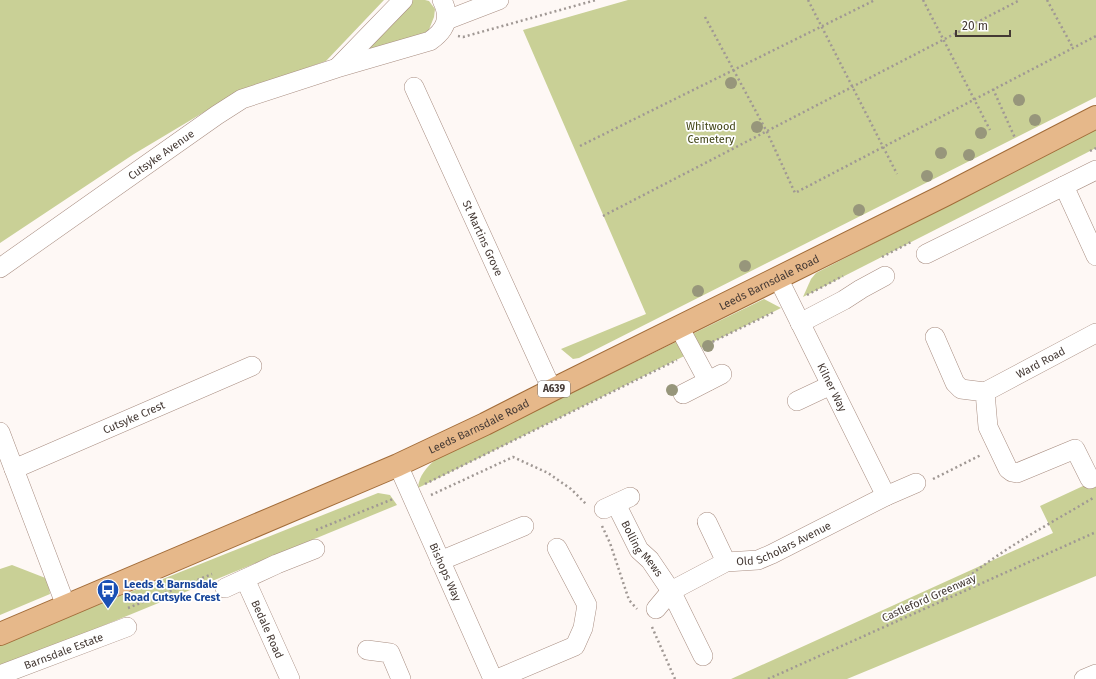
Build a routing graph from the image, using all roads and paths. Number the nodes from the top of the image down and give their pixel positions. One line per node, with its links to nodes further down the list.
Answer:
1 (403, 0): 16 (street, Cutsyke Avenue)
2 (442, 0): 12 (street)
3 (499, 0): 12 (street, Cutsyke Avenue)
4 (596, 0): 12 (path)
5 (808, 0): 11 (path)
6 (875, 0): 11 (path)
7 (923, 0): 14 (path)
8 (1020, 0): 14 (path)
9 (1047, 0): 15 (path)
10 (705, 16): 17 (path)
11 (822, 26): 17 (path); 19 (path)
12 (443, 27): 16 (street, Cutsyke Avenue)
13 (1096, 36): 15 (path)
14 (944, 40): 19 (path); 21 (path)
15 (1073, 48): 20 (path)
16 (337, 68): 37 (street, Cutsyke Avenue)
17 (733, 70): 24 (path); 25 (path)
18 (414, 87): 49 (street, St Martins Grove)
19 (853, 87): 24 (path); 26 (path)
20 (993, 89): 21 (path); 29 (path)
21 (974, 99): 23 (path); 26 (path)
22 (1096, 117): 29 (main road, Leeds Barnsdale Road / A639)
23 (990, 130)
24 (767, 132): 26 (path); 33 (path)
25 (580, 146)
26 (883, 147): 31 (path)
27 (1096, 148): 28 (path)
28 (1089, 152)
29 (1023, 155): 40 (main road, Leeds Barnsdale Road / A639)
30 (1093, 171): 32 (street)
31 (897, 174)
32 (1064, 186): 34 (street); 35 (street)
33 (603, 216)
34 (920, 247): 36 (path)
35 (1096, 256)
36 (880, 258)
37 (0, 268)
38 (845, 276): 41 (path)
39 (885, 276): 42 (street)
40 (778, 278): 41 (street, Kilner Way); 43 (main road, Leeds Barnsdale Road / A639)
41 (791, 303): 42 (street, Kilner Way); 46 (path)
42 (800, 323): 48 (street, Kilner Way)
43 (679, 327): 46 (street); 49 (main road, Leeds Barnsdale Road / A639)
44 (1096, 333): 50 (street, Ward Road)
45 (935, 337): 50 (street)
46 (692, 352): 51 (street); 59 (path)
47 (252, 366): 56 (street, Cutsyke Crest)
48 (831, 385): 52 (street); 60 (street, Kilner Way)
49 (552, 390): 55 (main road, Leeds Barnsdale Road / A639)
50 (985, 392): 54 (street)
51 (683, 394)
52 (797, 401)
53 (0, 432): 56 (street)
54 (995, 444): 57 (street); 58 (path)
55 (398, 465): 59 (street, Bishops Way); 75 (main road, Leeds Barnsdale Road / A639)
56 (14, 469): 75 (street)
57 (1090, 479)
58 (923, 482): 60 (street, Old Scholars Avenue)
59 (409, 492): 66 (path); 68 (street, Bishops Way)
60 (886, 496): 69 (street, Old Scholars Avenue)
61 (1096, 496): 74 (path)
62 (617, 504): 73 (street, Bolling Mews)
63 (707, 522): 69 (street)
64 (524, 526): 68 (street)
65 (1096, 532): 74 (path, Castleford Greenway)
66 (315, 540): 71 (street)
67 (557, 548): 85 (street)
68 (440, 561): 84 (street, Bishops Way)
69 (726, 562): 73 (street, Old Scholars Avenue)
70 (212, 574): 77 (path)
71 (245, 579): 72 (street); 82 (street, Bedale Road)
72 (225, 588)
73 (671, 591): 76 (street, Old Scholars Avenue); 80 (street, Bolling Mews)
74 (940, 602): 86 (path, Castleford Greenway)
75 (66, 606): 78 (main road, Leeds Barnsdale Road / A639)
76 (656, 609)
77 (125, 619): 81 (street, Barnsdale Estate)
78 (0, 634)
79 (367, 650): 83 (street)
80 (704, 656)
81 (0, 675)
82 (290, 679)
83 (400, 679)
84 (493, 679)
85 (497, 679)
86 (768, 679)

